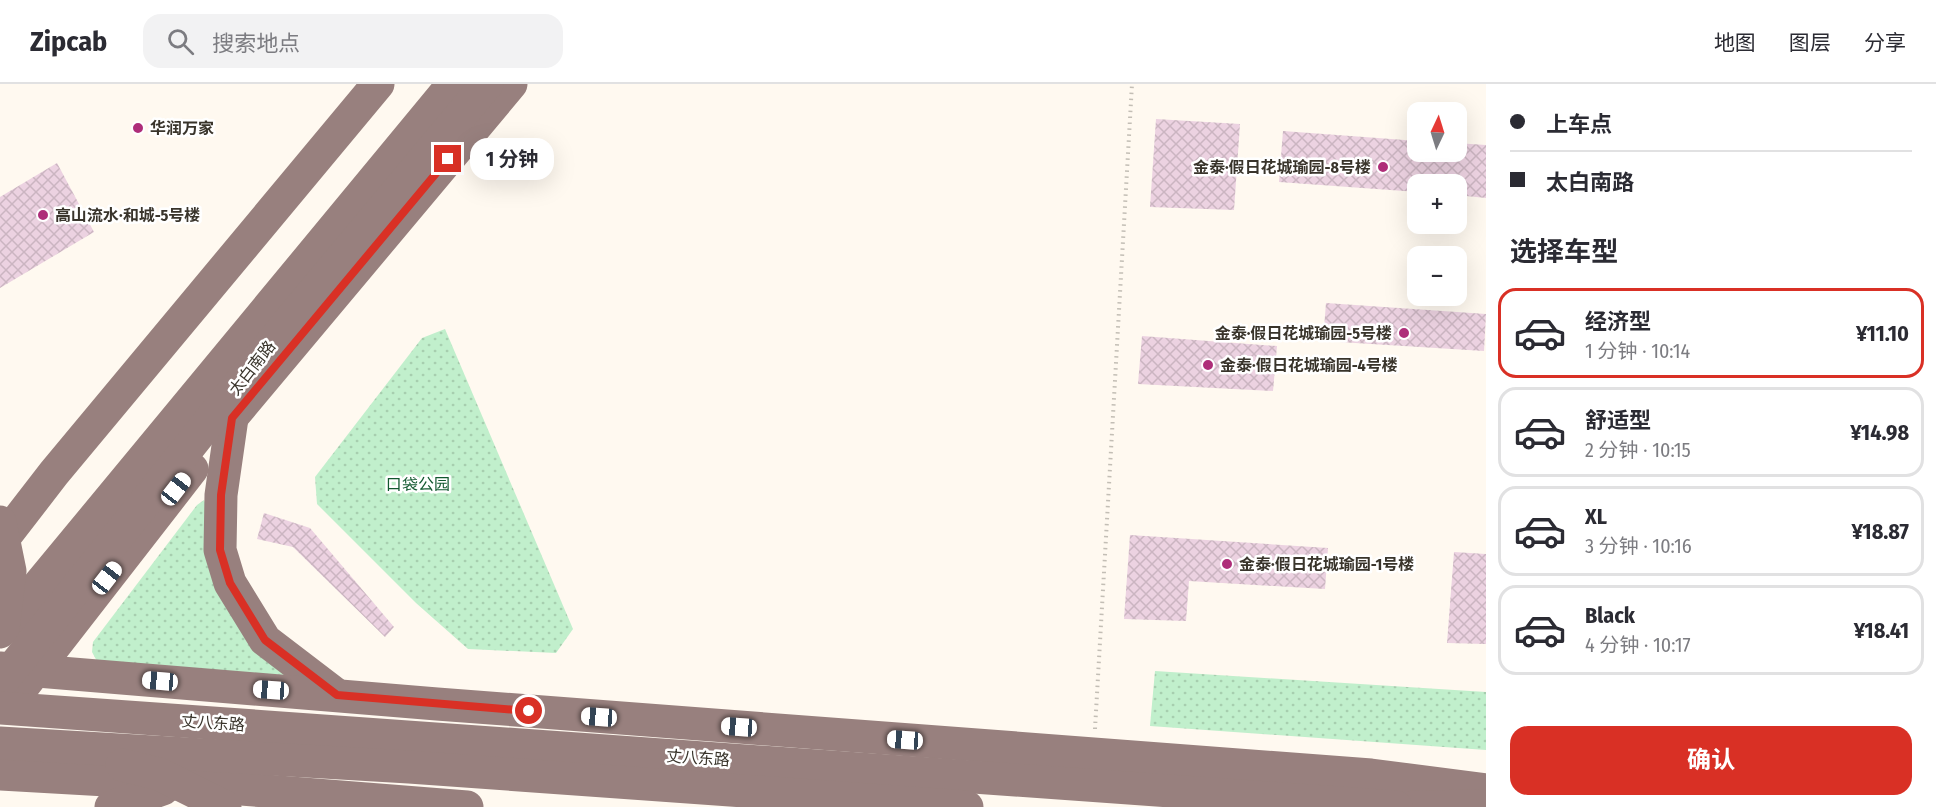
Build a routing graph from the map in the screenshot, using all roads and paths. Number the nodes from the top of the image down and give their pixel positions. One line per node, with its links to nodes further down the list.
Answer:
1 (378, 84): 7 (main road)
2 (453, 84): 11 (main road, 太白南路)
3 (487, 84): 14 (main road, 太白南路, bridge)
4 (511, 84): 6 (main road, 太白南路)
5 (1132, 84): 20 (path)
6 (232, 418): 13 (main road, 太白南路); 15 (main road)
7 (54, 473): 8 (main road); 10 (main road)
8 (0, 511)
9 (0, 522): 11 (main road, bridge)
10 (0, 543)
11 (1, 630)
12 (0, 668): 13 (main road)
13 (34, 671): 15 (main road); 17 (main road, 太白南路)
14 (0, 684)
15 (337, 695): 20 (main road)
16 (0, 708): 29 (main road, 丈八东路, bridge)
17 (0, 718)
18 (0, 743): 19 (main road, 丈八东路, bridge)
19 (50, 747): 26 (main road, bridge); 28 (main road, 丈八东路, bridge)
20 (1094, 754): 23 (main road)
21 (0, 774): 22 (main road)
22 (177, 784): 25 (main road); 27 (main road)
23 (1486, 790)
24 (1486, 806): 30 (main road)
25 (111, 807)
26 (225, 807)
27 (467, 807)
28 (967, 807)
29 (1396, 807)
30 (1414, 807)

